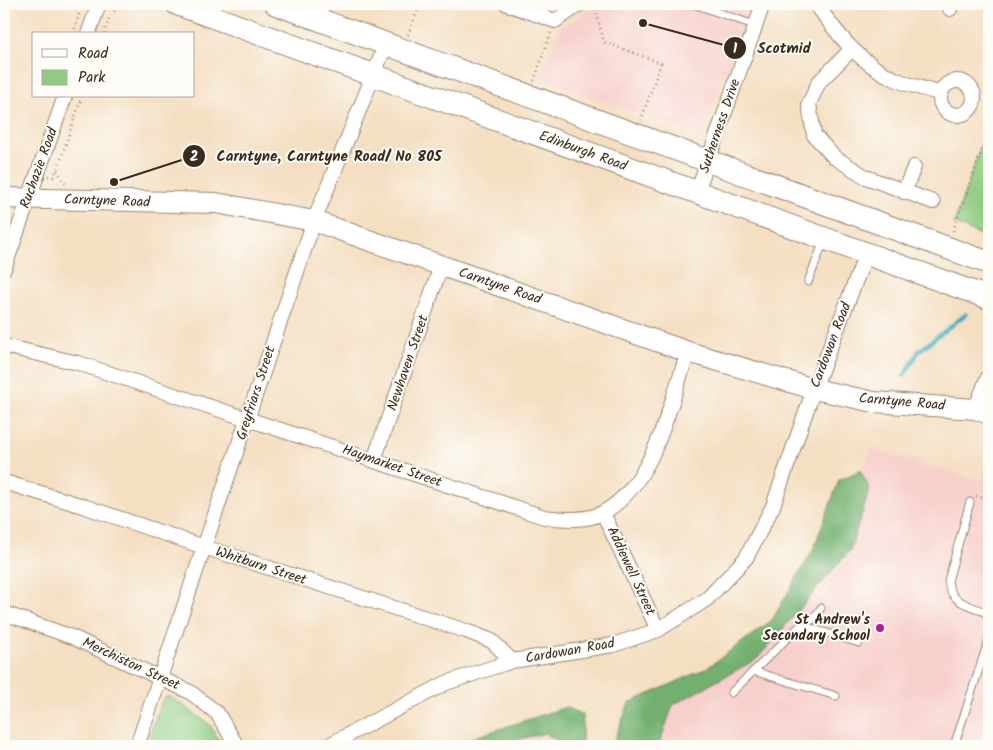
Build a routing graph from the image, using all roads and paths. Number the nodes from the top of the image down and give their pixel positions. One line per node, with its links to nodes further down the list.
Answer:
1 (82, 4): 15 (path)
2 (98, 4): 16 (street)
3 (121, 4): 17 (path)
4 (177, 4): 21 (main road, Edinburgh Road)
5 (276, 4): 19 (main road)
6 (420, 4): 18 (path)
7 (508, 4): 13 (street)
8 (580, 4): 13 (street)
9 (594, 4): 26 (path)
10 (694, 4): 14 (lane)
11 (763, 4): 14 (street, Sutherness Drive)
12 (816, 4): 20 (street)
13 (555, 21): 22 (path)
14 (754, 25): 27 (street, Sutherness Drive)
15 (74, 32)
16 (89, 32)
17 (105, 32)
18 (408, 35)
19 (386, 44): 21 (street, Greyfriars Street); 26 (main road)
20 (852, 50): 23 (street); 30 (street)
21 (374, 75): 29 (main road, Edinburgh Road); 35 (street, Greyfriars Street)
22 (534, 81)
23 (941, 94)
24 (64, 98): 32 (street, Ruchazie Road)
25 (989, 130): 37 (path)
26 (635, 134): 27 (main road)
27 (709, 161): 29 (street, Sutherness Drive); 34 (main road)
28 (914, 168): 30 (street)
29 (697, 192): 36 (main road, Edinburgh Road)
30 (904, 192): 33 (street)
31 (4, 198): 32 (street, Carntyne Road)
32 (28, 198): 35 (street, Carntyne Road); 41 (street, Ruchazie Road)
33 (932, 202)
34 (826, 203): 36 (main road); 37 (main road)
35 (314, 221): 40 (street, Carntyne Road); 50 (street, Greyfriars Street)
36 (820, 237): 38 (main road, Edinburgh Road); 43 (lane)
37 (947, 238): 39 (main road); 42 (main road)
38 (866, 254): 42 (main road, Edinburgh Road); 48 (street, Cardowan Road)
39 (989, 263)
40 (441, 266): 46 (street, Carntyne Road); 51 (street, Newhaven Street)
41 (4, 269)
42 (929, 276): 44 (main road, Edinburgh Road)
43 (808, 282)
44 (989, 298)
45 (4, 346): 50 (street, Haymarket Street)
46 (688, 352): 48 (street, Carntyne Road); 55 (street, Haymarket Street)
47 (989, 374): 49 (street)
48 (814, 389): 49 (street, Carntyne Road); 61 (street, Cardowan Road)
49 (982, 412)
50 (248, 418): 51 (street, Haymarket Street); 56 (street, Greyfriars Street)
51 (374, 460): 55 (street, Haymarket Street)
52 (4, 482): 56 (street, Whitburn Street)
53 (989, 488): 54 (path)
54 (970, 502): 59 (lane)
55 (603, 513): 61 (street, Addiewell Street)
56 (204, 547): 64 (street, Whitburn Street); 66 (street, Greyfriars Street)
57 (821, 608): 60 (lane)
58 (4, 613): 66 (street, Merchiston Street)
59 (989, 615)
60 (801, 625): 63 (lane); 65 (lane)
61 (658, 630): 64 (street, Cardowan Road)
62 (989, 639): 72 (lane)
63 (859, 643)
64 (512, 661): 71 (street, Cardowan Road)
65 (753, 671): 67 (lane); 68 (lane)
66 (160, 677): 69 (street, Greyfriars Street); 70 (street, Merchiston Street)
67 (731, 693)
68 (836, 696)
69 (137, 746)
70 (237, 746)
71 (327, 746)
72 (954, 746)

